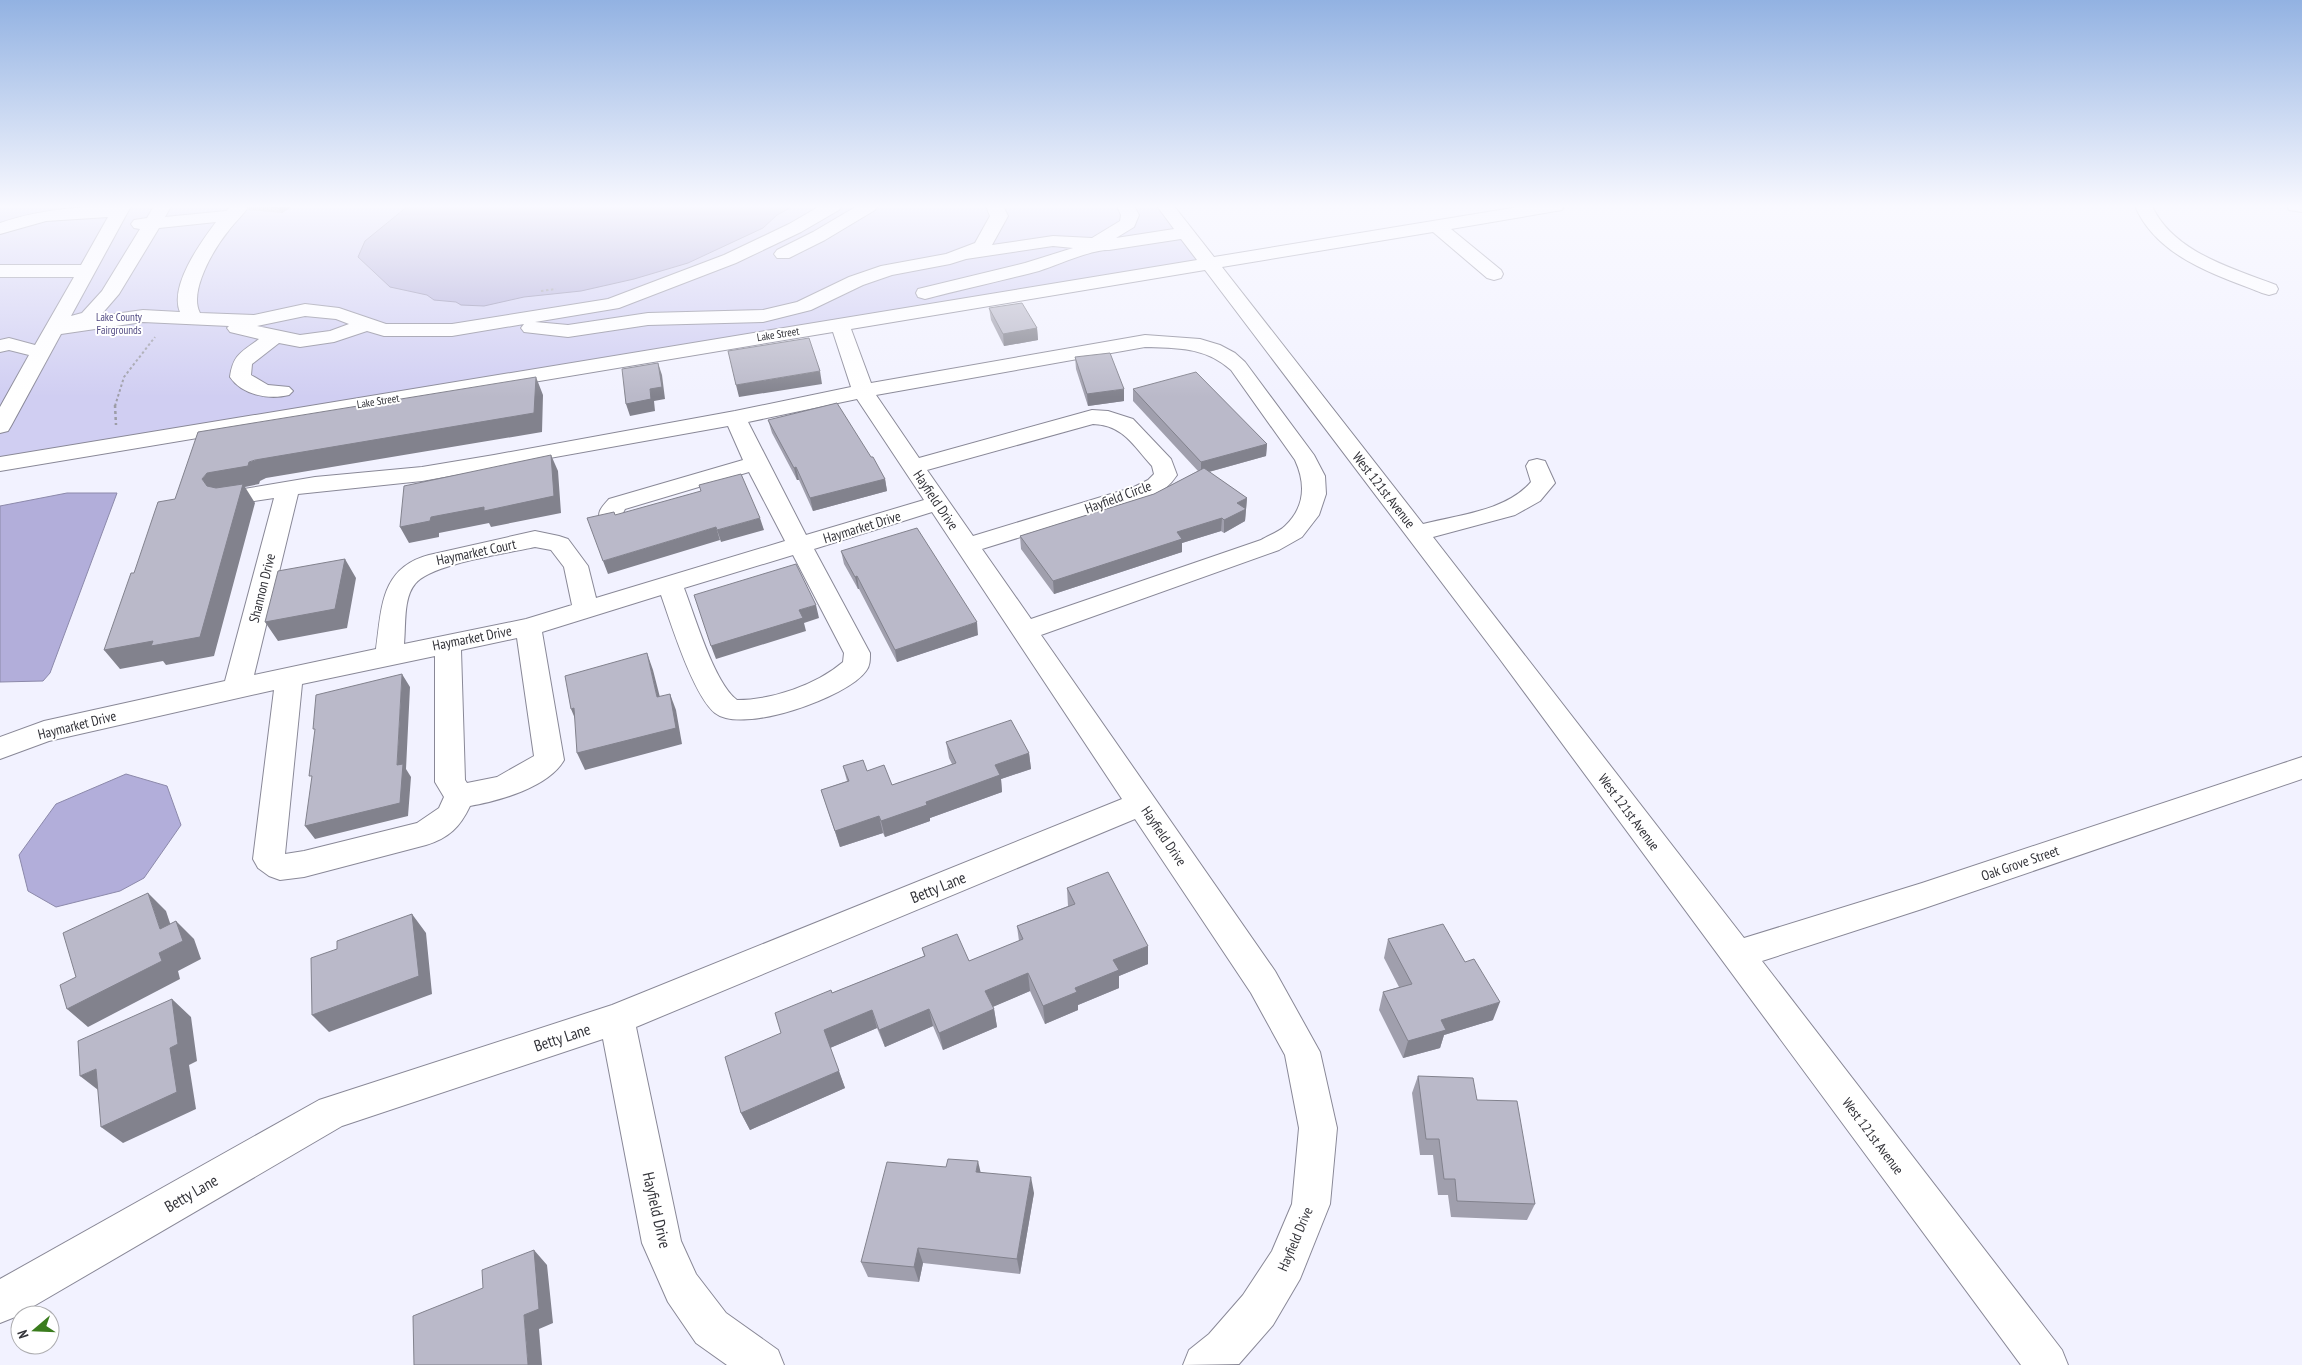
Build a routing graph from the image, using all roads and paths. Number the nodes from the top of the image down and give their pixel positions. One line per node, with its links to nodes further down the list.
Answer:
1 (125, 270): 26 (street)
2 (196, 270): 22 (street)
3 (702, 270): 18 (street)
4 (747, 270): 18 (street)
5 (890, 270): 19 (street)
6 (1020, 270): 17 (street)
7 (1156, 270): 20 (street, Lake Street)
8 (1215, 270): 43 (street, West 121st Avenue)
9 (1489, 270): 13 (street)
10 (2224, 270): 15 (street)
11 (0, 271): 12 (street)
12 (87, 271): 26 (street)
13 (1494, 274)
14 (556, 289): 16 (path)
15 (2269, 289)
16 (541, 291)
17 (906, 296)
18 (612, 304): 24 (street)
19 (792, 309): 20 (street); 24 (street)
20 (843, 315): 30 (street, Hayfield Drive); 34 (street, Lake Street)
21 (172, 318): 22 (street); 26 (street); 34 (path)
22 (195, 319): 23 (street)
23 (222, 320): 25 (street); 27 (street)
24 (511, 320): 25 (street)
25 (367, 324): 27 (street)
26 (55, 329): 29 (street)
27 (274, 337): 31 (street)
28 (0, 346): 29 (street)
29 (40, 352): 33 (street)
30 (863, 390): 32 (street); 38 (street, Hayfield Drive); 49 (street)
31 (282, 392)
32 (735, 418): 35 (street); 39 (street)
33 (2, 421)
34 (123, 443): 36 (street, Lake Street)
35 (756, 463): 42 (street); 44 (street)
36 (0, 464)
37 (1537, 466): 43 (street)
38 (914, 467): 41 (street, Hayfield Drive); 45 (street, Hayfield Circle)
39 (288, 488): 40 (street); 53 (street, Shannon Drive)
40 (228, 498)
41 (938, 503): 44 (street, Haymarket Drive); 45 (street, Hayfield Drive)
42 (610, 518)
43 (1418, 534): 58 (street, West 121st Avenue)
44 (801, 546): 46 (street, Haymarket Drive); 46 (street)
45 (967, 546): 49 (street, Hayfield Drive)
46 (670, 585): 47 (street, Haymarket Drive)
47 (586, 609): 48 (street, Haymarket Drive); 51 (street, Haymarket Court)
48 (528, 627): 50 (street, Haymarket Drive); 56 (street)
49 (1024, 631): 57 (street, Hayfield Drive)
50 (448, 643): 51 (street, Haymarket Drive); 56 (street)
51 (389, 655): 52 (street, Haymarket Drive)
52 (289, 676): 53 (street, Haymarket Drive); 56 (street)
53 (237, 688): 54 (street, Haymarket Drive)
54 (0, 748)
55 (2302, 768): 58 (street, Oak Grove Street)
56 (460, 796)
57 (1142, 803): 59 (street, Betty Lane); 62 (street, Hayfield Drive)
58 (1736, 955): 63 (street, West 121st Avenue)
59 (617, 1019): 60 (street, Betty Lane); 61 (street, Hayfield Drive)
60 (0, 1302)
61 (763, 1365)
62 (1204, 1365)
63 (2046, 1365)

